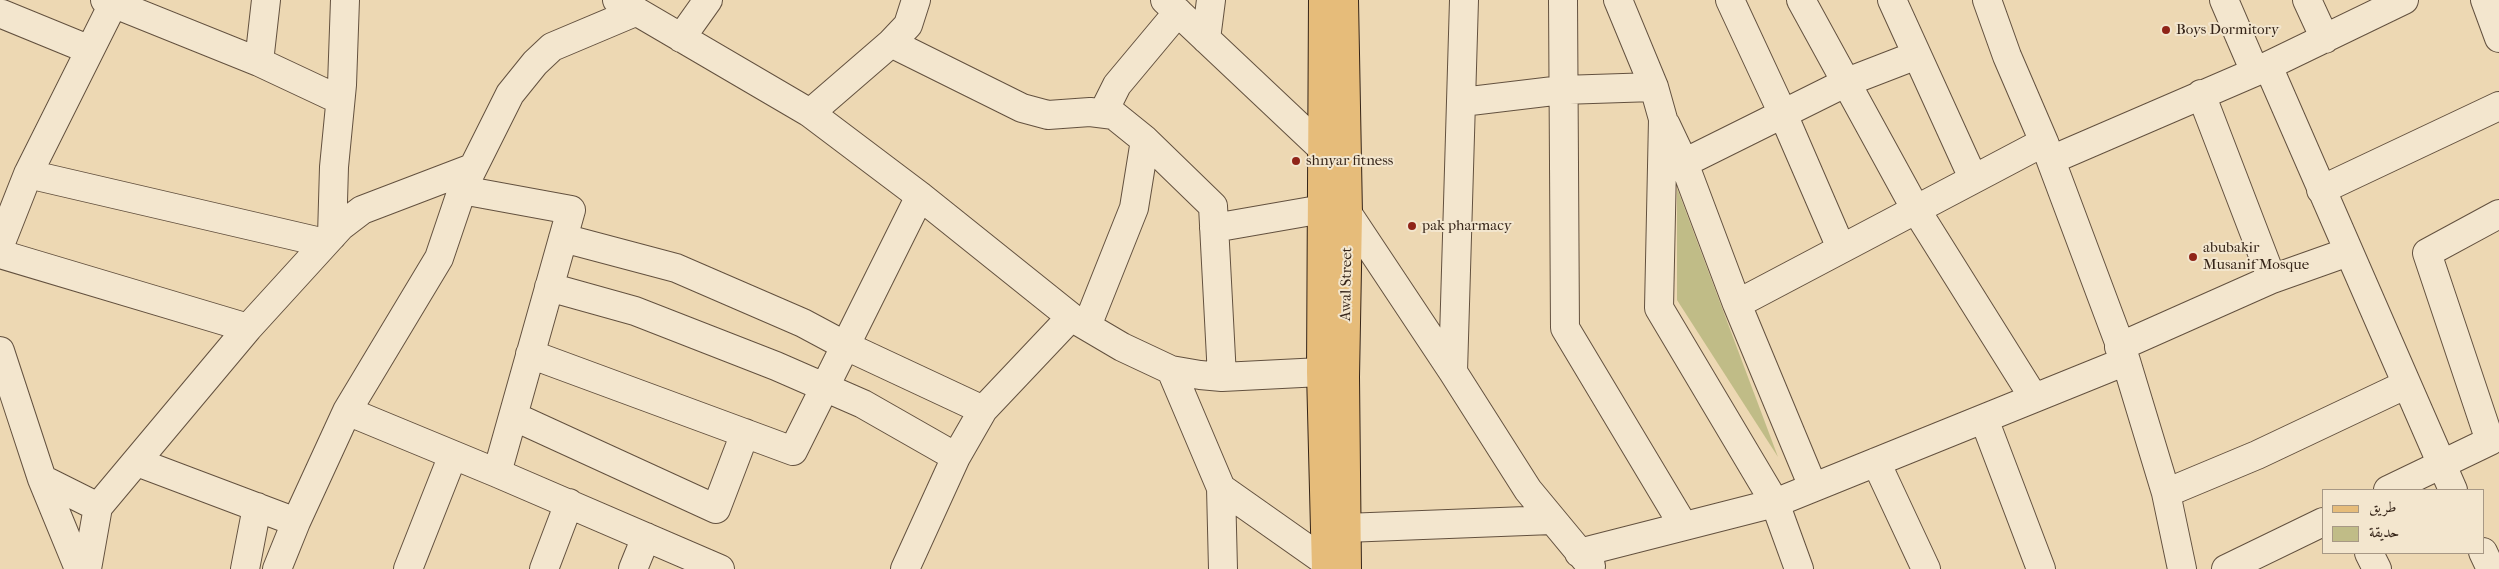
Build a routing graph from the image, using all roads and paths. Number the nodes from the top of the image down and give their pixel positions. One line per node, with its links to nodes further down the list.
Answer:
1 (266, 0): 30 (street)
2 (345, 0): 36 (street)
3 (708, 0): 23 (street)
4 (916, 0): 27 (street)
5 (1211, 0): 25 (street)
6 (1323, 0): 44 (main road, Awal Street)
7 (1344, 0): 47 (main road, Awal Street)
8 (1464, 0): 37 (street)
9 (1563, 0): 34 (street)
10 (1618, 0): 33 (street)
11 (1730, 0): 41 (street)
12 (1800, 0): 32 (street)
13 (1892, 0): 29 (street)
14 (1987, 0): 45 (street)
15 (2224, 0): 31 (street)
16 (2307, 0): 26 (street)
17 (2404, 0): 26 (street)
18 (2485, 0): 24 (street)
19 (112, 1): 28 (street); 30 (street)
20 (626, 6): 23 (street); 50 (street)
21 (1172, 6): 25 (street); 40 (street)
22 (2, 14): 28 (street)
23 (681, 38): 39 (street)
24 (2499, 38)
25 (1206, 39): 44 (street)
26 (2325, 39): 31 (street)
27 (891, 43): 39 (street); 40 (street)
28 (90, 50): 48 (street)
29 (1917, 55): 32 (street); 49 (street)
30 (259, 62): 36 (street)
31 (2261, 69): 35 (street); 51 (street)
32 (1847, 82): 41 (street); 53 (street)
33 (1654, 87): 34 (street); 42 (street)
34 (1562, 90): 37 (street); 103 (street)
35 (2201, 94): 45 (street); 63 (street)
36 (340, 100): 58 (street)
37 (1462, 102): 74 (street)
38 (2499, 106): 51 (street)
39 (810, 113): 52 (street)
40 (1103, 113): 43 (street)
41 (1783, 114): 46 (street); 60 (street)
42 (1663, 119): 46 (street); 97 (street)
43 (1145, 140): 56 (street); 66 (street)
44 (1324, 150): 47 (street); 54 (main road, Awal Street)
45 (2047, 151): 49 (street); 71 (street)
46 (1684, 163): 65 (street)
47 (1346, 166): 54 (main road, Awal Street)
48 (28, 174): 58 (street); 59 (street)
49 (1973, 178): 53 (street)
50 (467, 179): 57 (street); 58 (street); 80 (street)
51 (2321, 190): 61 (street)
52 (920, 196): 66 (street); 68 (street)
53 (1916, 208): 60 (street); 78 (street)
54 (1336, 212): 56 (street); 73 (main road, Awal Street); 74 (street); 104 (main road, Awal Street)
55 (2499, 214): 88 (street)
56 (1214, 228): 75 (street)
57 (562, 238): 64 (street); 68 (street)
58 (328, 240): 67 (street)
59 (0, 245)
60 (1841, 248): 65 (street)
61 (2348, 252): 63 (street); 76 (street)
62 (0, 254): 67 (street)
63 (2272, 279): 71 (street)
64 (549, 287): 70 (street); 77 (street)
65 (1737, 304): 91 (street)
66 (1079, 322): 72 (street); 79 (street)
67 (248, 328): 86 (street)
68 (846, 346): 77 (street); 79 (street)
69 (0, 351): 90 (street)
70 (530, 354): 81 (street); 83 (street)
71 (2123, 354): 78 (street); 95 (street)
72 (1171, 370): 75 (street); 92 (street)
73 (1321, 372): 75 (street); 110 (main road, Awal Street)
74 (1453, 372): 100 (street)
75 (1222, 378)
76 (2405, 385): 88 (street); 95 (street)
77 (825, 388): 83 (street); 85 (street)
78 (2034, 398): 82 (street)
79 (983, 410): 85 (street)
80 (347, 411): 84 (street); 101 (street)
81 (513, 416): 83 (street); 89 (street)
82 (1984, 419): 87 (street); 123 (street)
83 (745, 433)
84 (453, 455): 89 (street); 115 (street)
85 (956, 457): 119 (street)
86 (137, 462): 98 (street); 99 (street)
87 (1876, 462): 91 (street); 122 (street)
88 (2440, 465): 93 (street); 94 (street)
89 (497, 472): 96 (street)
90 (42, 479): 99 (street); 112 (street)
91 (1813, 487): 97 (street)
92 (1222, 488): 110 (street); 120 (street)
93 (2390, 489)
94 (2452, 489)
95 (2166, 493): 124 (street)
96 (568, 503): 105 (street); 116 (street)
97 (1775, 503): 103 (street); 121 (street)
98 (257, 506): 101 (street); 111 (street)
99 (98, 507): 113 (street)
100 (1552, 520): 104 (street); 108 (street)
101 (296, 522): 114 (street)
102 (2322, 523): 109 (street)
103 (1683, 525): 108 (street)
104 (1345, 528): 110 (main road, Awal Street)
105 (646, 536): 117 (street); 118 (street)
106 (2370, 554): 126 (street)
107 (2484, 554): 127 (street)
108 (1586, 561)
109 (2260, 562): 125 (street)
110 (1340, 566)
111 (252, 567)
112 (79, 569)
113 (87, 569)
114 (277, 569)
115 (408, 569)
116 (544, 569)
117 (633, 569)
118 (720, 569)
119 (905, 569)
120 (1223, 569)
121 (1799, 569)
122 (1926, 569)
123 (2041, 569)
124 (2182, 569)
125 (2226, 569)
126 (2377, 569)
127 (2491, 569)

